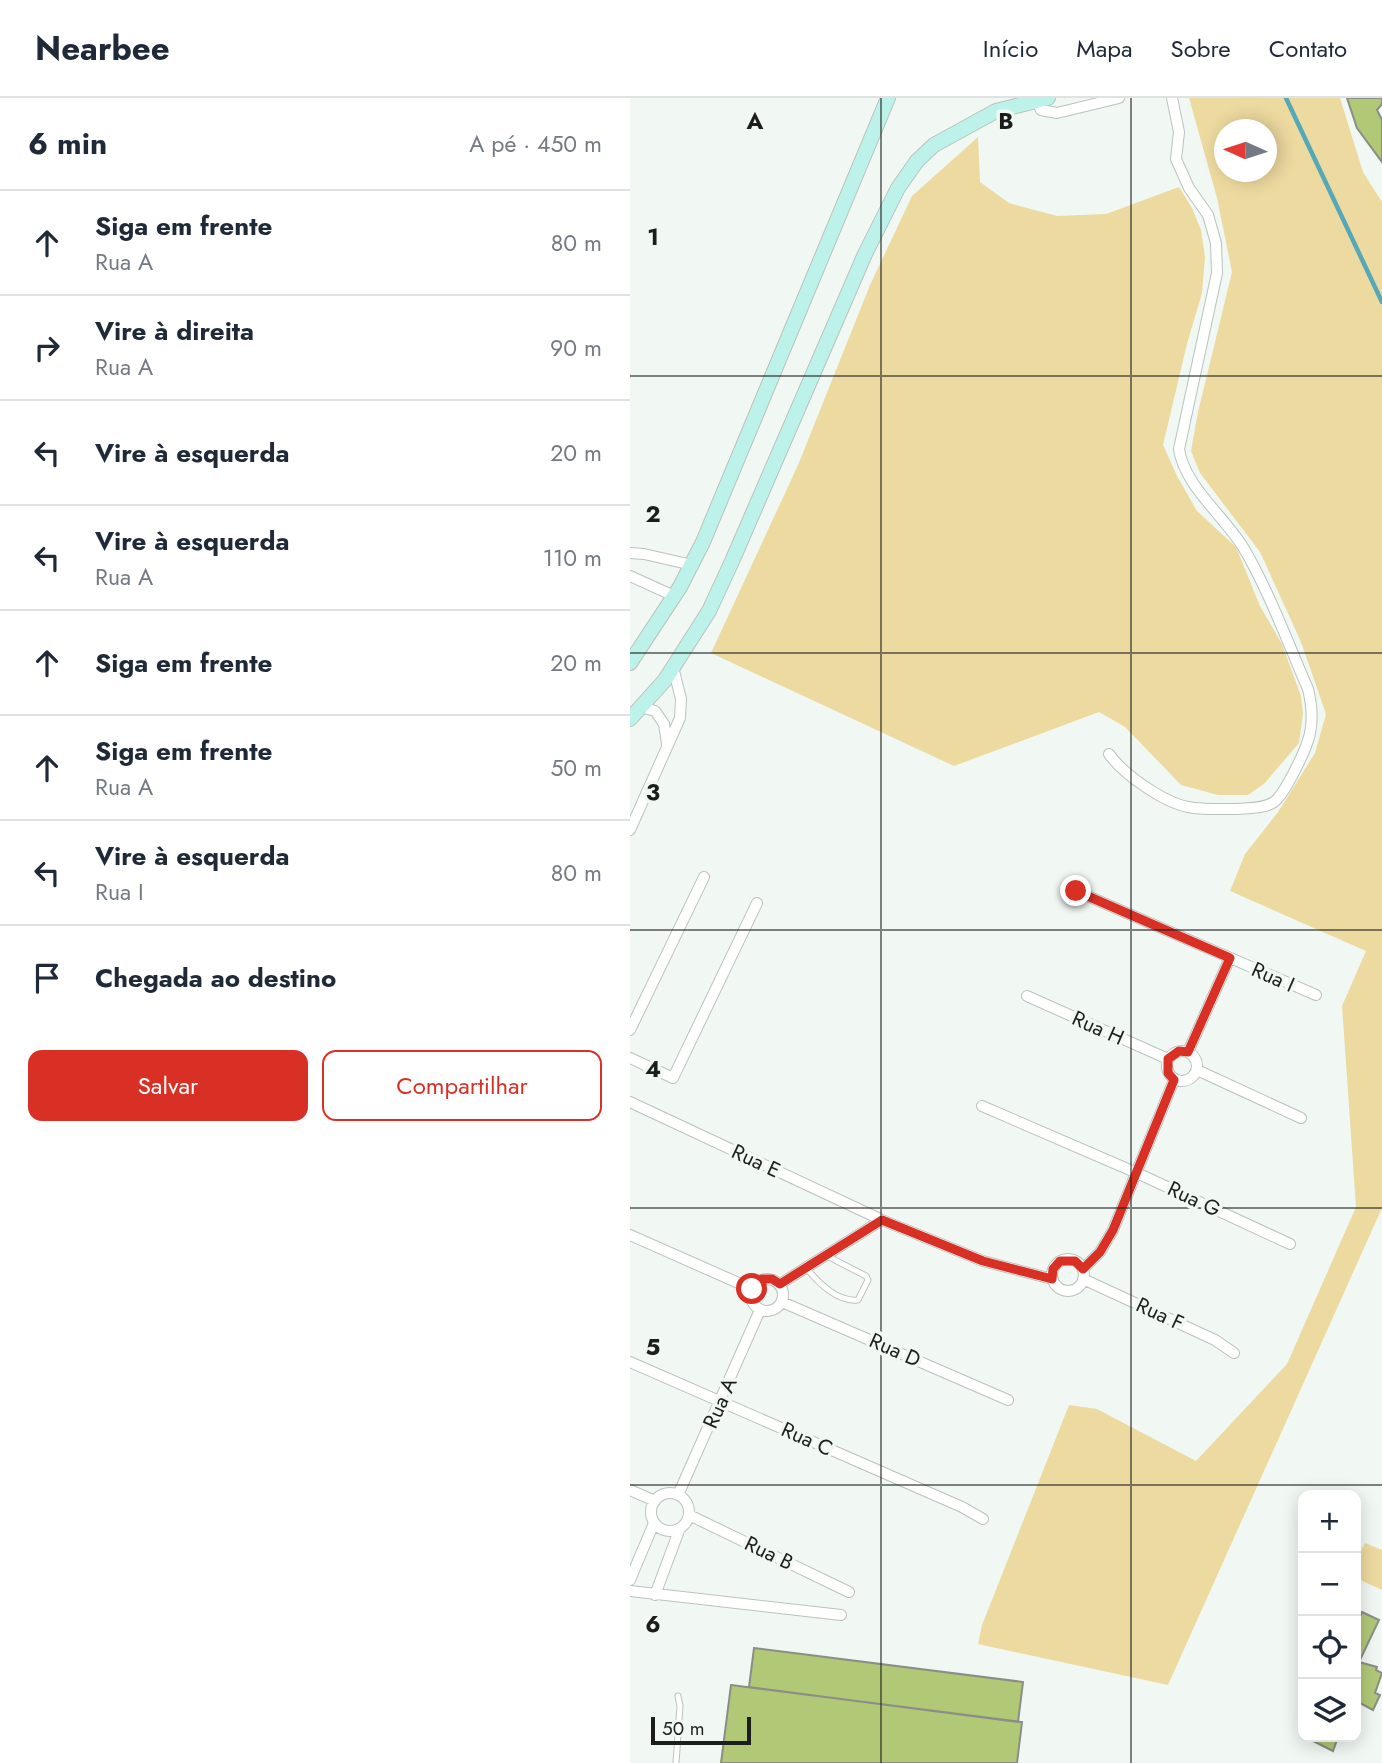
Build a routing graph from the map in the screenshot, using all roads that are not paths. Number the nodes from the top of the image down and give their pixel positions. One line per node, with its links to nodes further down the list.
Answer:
1 (888, 98): 6 (main road)
2 (1119, 98): 4 (street)
3 (1172, 98): 14 (street)
4 (1042, 99): 10 (main road)
5 (630, 553): 6 (street)
6 (692, 565): 8 (main road)
7 (630, 576): 8 (street)
8 (674, 596): 9 (main road)
9 (630, 663)
10 (673, 667): 11 (main road); 13 (street)
11 (641, 707): 12 (main road); 13 (street)
12 (630, 719)
13 (667, 744): 15 (street)
14 (1109, 754)
15 (630, 830)
16 (704, 877): 22 (street)
17 (1076, 891): 19 (street, Rua I)
18 (757, 903): 24 (street)
19 (1230, 958): 20 (street, Rua I); 23 (street)
20 (1316, 995)
21 (1027, 996): 25 (street, Rua H)
22 (630, 1030)
23 (1188, 1052): 25 (street); 26 (street)
24 (630, 1058)
25 (1168, 1059): 27 (street)
26 (1197, 1070): 27 (street); 30 (street)
27 (1174, 1080): 31 (street)
28 (630, 1102): 32 (street, Rua E)
29 (982, 1106): 31 (street, Rua G)
30 (1301, 1118)
31 (1138, 1173): 34 (street, Rua G); 37 (street)
32 (882, 1220): 35 (street); 38 (street)
33 (630, 1236): 40 (street)
34 (1290, 1244)
35 (827, 1256): 36 (street); 36 (lane)
36 (807, 1269): 39 (street)
37 (1083, 1274): 38 (street); 38 (street); 43 (street, Rua F)
38 (1052, 1279)
39 (780, 1284): 40 (street); 41 (street)
40 (752, 1289): 42 (street)
41 (782, 1302): 42 (street); 45 (street, Rua D)
42 (760, 1310): 46 (street, Rua A)
43 (1234, 1353)
44 (630, 1362): 46 (street, Rua C)
45 (1008, 1400)
46 (721, 1401): 48 (street, Rua A); 51 (street, Rua C)
47 (630, 1490): 49 (street)
48 (678, 1495): 49 (street); 50 (street)
49 (655, 1501): 52 (street)
50 (688, 1515): 53 (street); 56 (street, Rua B)
51 (984, 1519)
52 (654, 1523): 53 (street); 54 (street)
53 (680, 1528): 57 (street)
54 (630, 1580)
55 (630, 1591): 57 (street)
56 (849, 1592)
57 (656, 1595): 58 (street)
58 (841, 1615)
59 (678, 1696): 60 (lane)
60 (676, 1763)

